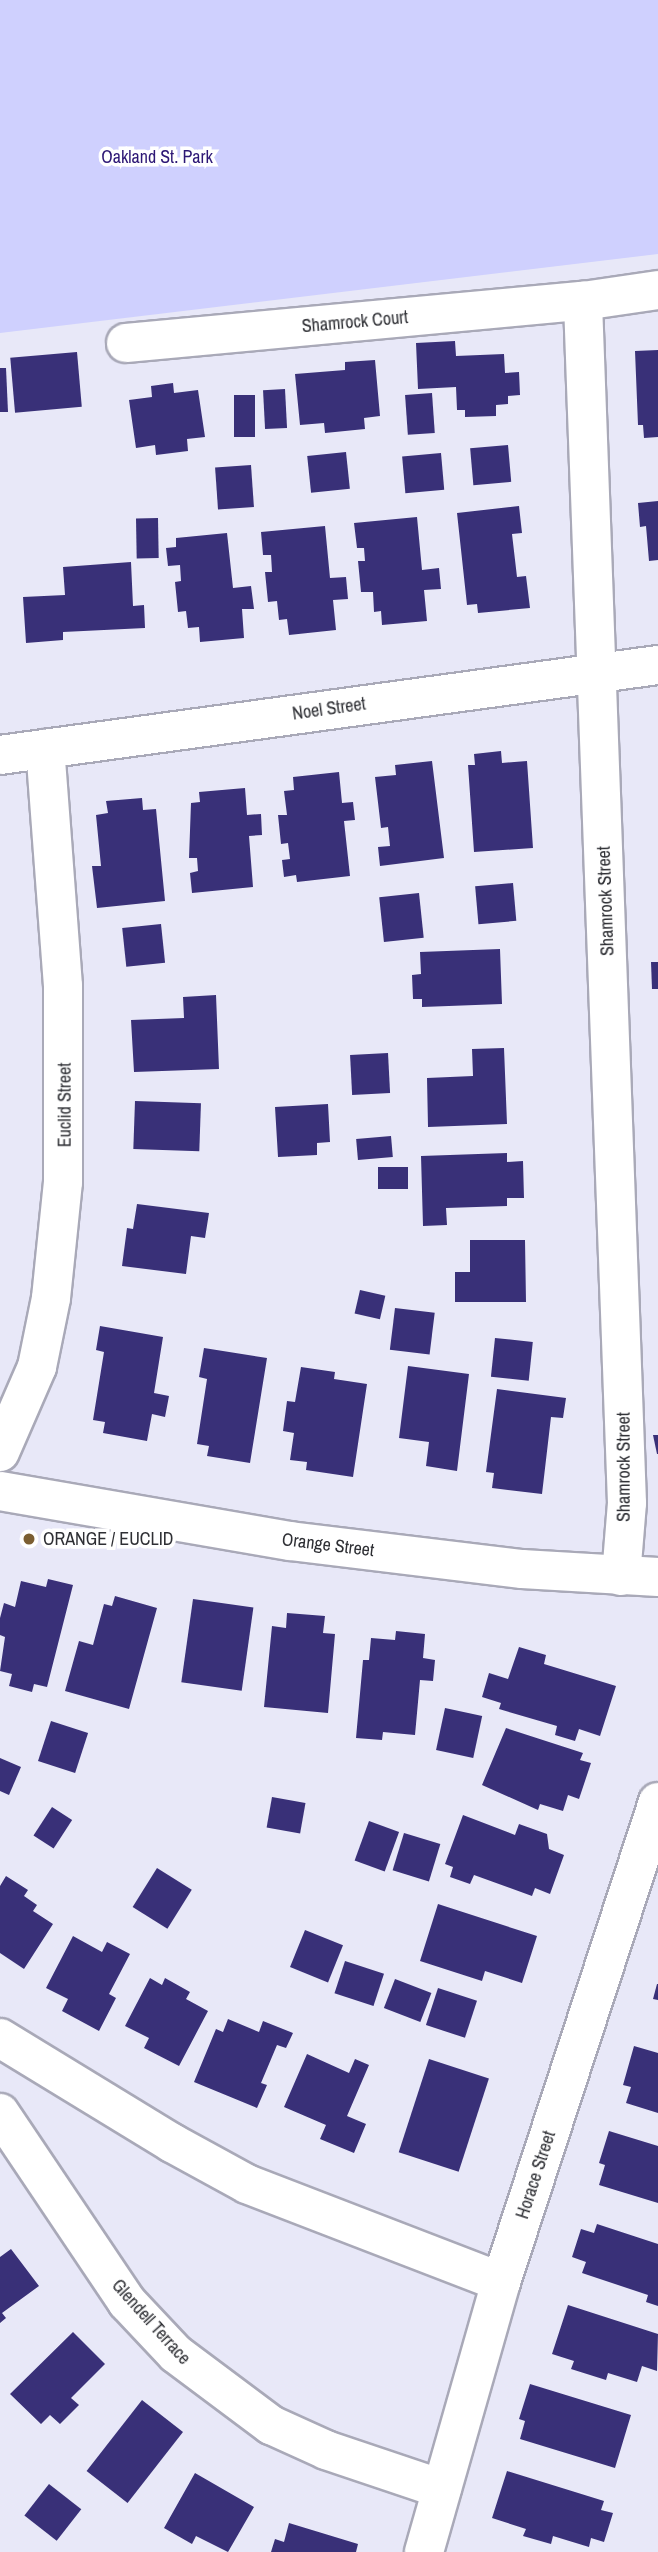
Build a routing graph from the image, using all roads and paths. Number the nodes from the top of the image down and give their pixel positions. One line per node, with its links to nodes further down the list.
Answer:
1 (658, 290): 2 (street)
2 (583, 301): 3 (street, Shamrock Court); 5 (street, Shamrock Street)
3 (127, 344)
4 (658, 666): 5 (street, Noel Street)
5 (596, 673): 6 (street, Noel Street); 10 (street, Shamrock Street)
6 (44, 749): 7 (street, Noel Street); 8 (street, Euclid Street)
7 (0, 755)
8 (0, 1452)
9 (0, 1491): 10 (street, Orange Street)
10 (621, 1576): 11 (street, Orange Street)
11 (658, 1577)
12 (658, 1802): 15 (street, Horace Street)
13 (0, 2038): 15 (street)
14 (0, 2113): 16 (street, Glendell Terrace)
15 (501, 2282): 16 (street, Horace Street)
16 (442, 2489): 17 (street, Horace Street)
17 (424, 2552)

